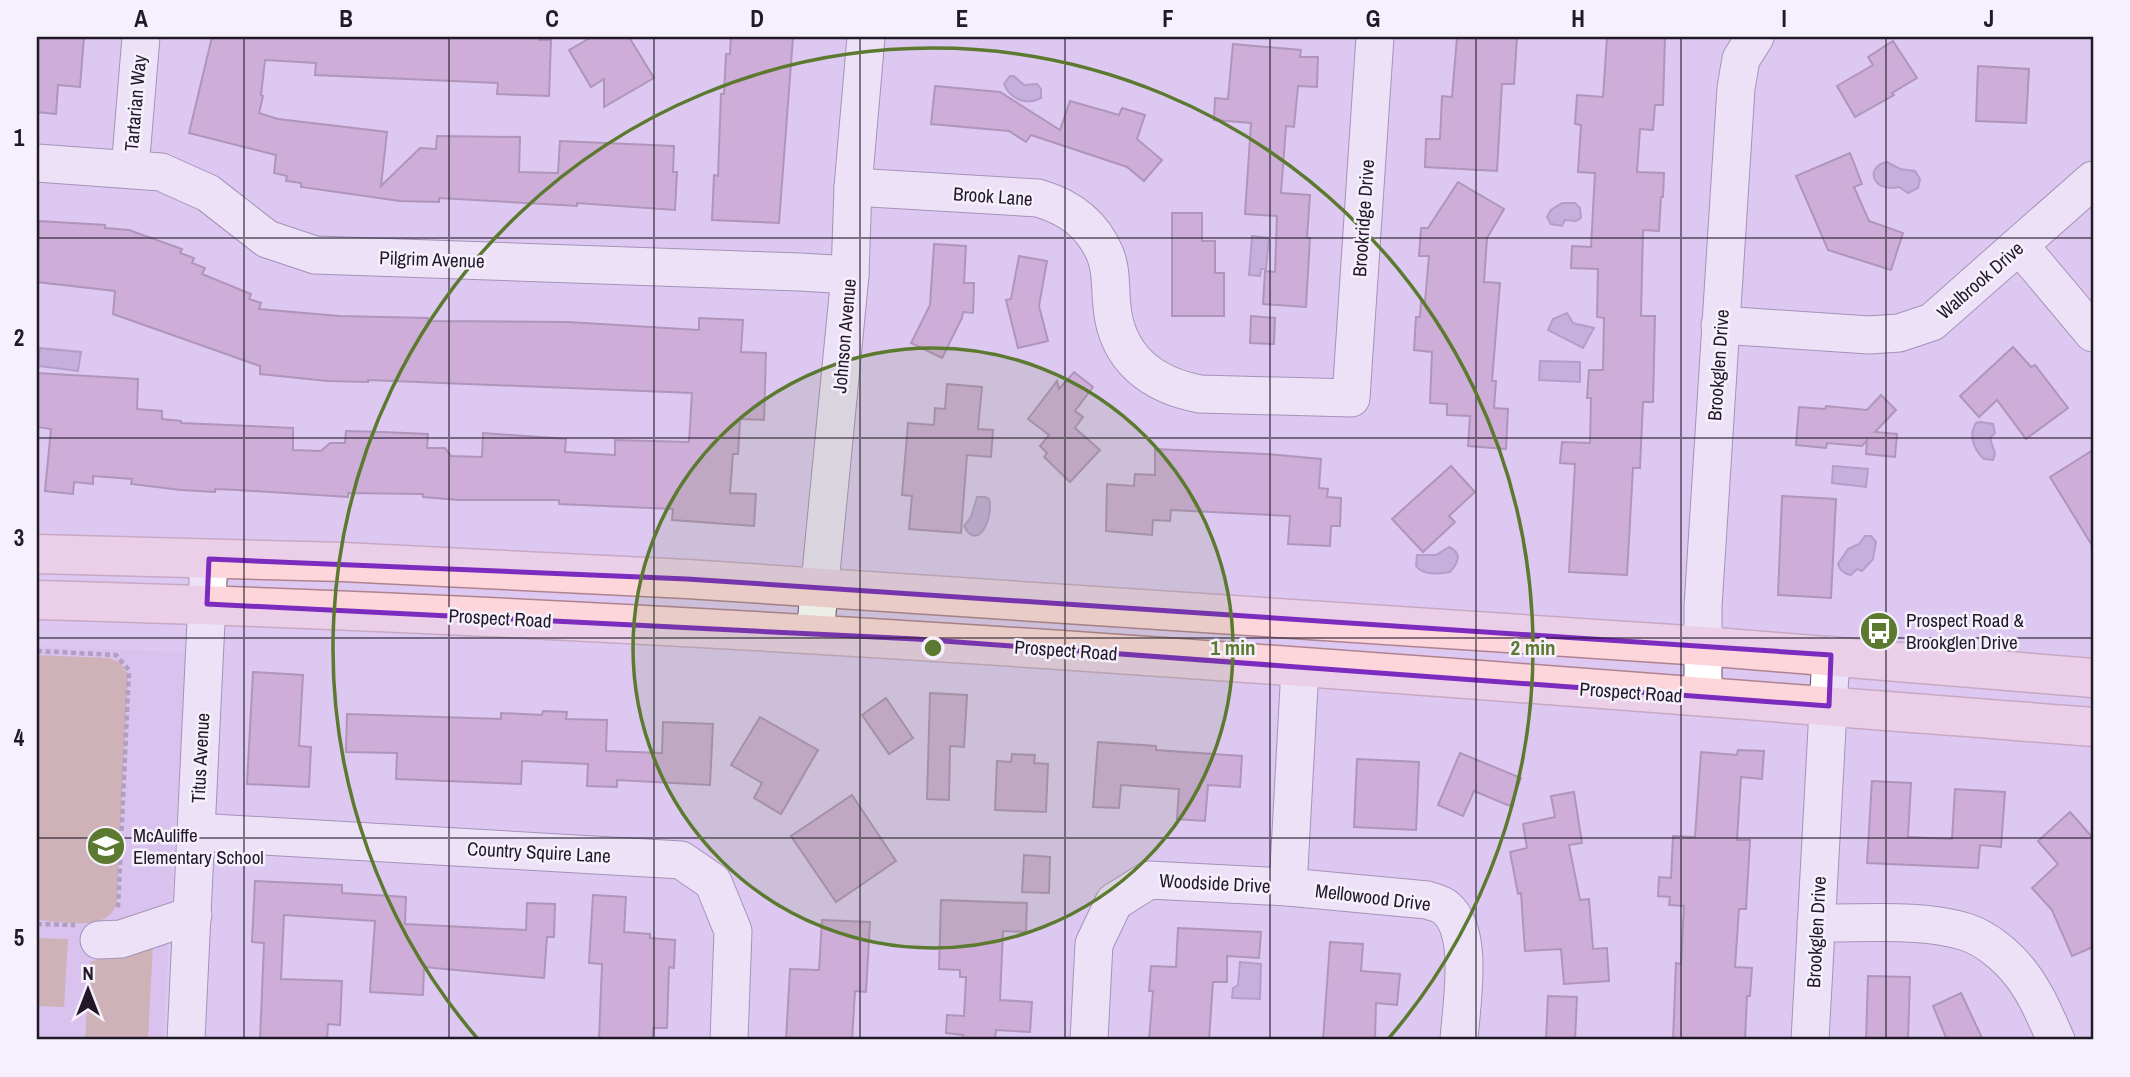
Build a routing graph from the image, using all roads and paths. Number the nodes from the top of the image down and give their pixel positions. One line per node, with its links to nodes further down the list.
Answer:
1 (141, 37): 6 (street, Tartarian Way)
2 (866, 37): 8 (street, Johnson Avenue)
3 (1376, 37): 13 (street, Brookridge Drive)
4 (1755, 37): 11 (street, Brookglen Drive)
5 (37, 163): 6 (street, Pilgrim Avenue)
6 (130, 169): 10 (street, Pilgrim Avenue)
7 (2093, 180): 9 (street, Walbrook Drive)
8 (853, 187): 10 (street, Johnson Avenue); 13 (street, Brook Lane)
9 (2020, 246): 11 (street, Walbrook Drive); 12 (street)
10 (850, 275): 16 (street, Johnson Avenue)
11 (1720, 325): 20 (street, Brookglen Drive)
12 (2093, 333)
13 (1351, 398)
14 (37, 554): 15 (main road)
15 (209, 559): 16 (main road); 18 (street, Titus Avenue)
16 (820, 588): 19 (street, Johnson Avenue); 20 (main road)
17 (37, 600): 18 (main road, Prospect Road)
18 (207, 604): 19 (main road, Prospect Road); 28 (street, Titus Avenue)
19 (815, 634): 23 (main road, Prospect Road)
20 (1703, 646): 22 (main road); 25 (street, Brookglen Drive)
21 (37, 652): 33 (path)
22 (1831, 655): 24 (main road); 26 (street, Brookglen Drive)
23 (1300, 668): 25 (main road, Prospect Road); 29 (street, Woodside Drive)
24 (2093, 678)
25 (1703, 697): 26 (main road, Prospect Road)
26 (1829, 706): 27 (main road, Prospect Road); 31 (street, Brookglen Drive)
27 (2093, 727)
28 (196, 832): 30 (street, Titus Avenue); 35 (street, Country Squire Lane)
29 (1288, 887): 36 (street, Woodside Drive); 37 (street, Mellowood Drive)
30 (193, 915): 33 (street); 34 (street, Titus Avenue)
31 (1816, 923): 38 (street, Brookglen Drive); 39 (street)
32 (37, 924): 33 (path)
33 (98, 927)
34 (186, 1040)
35 (729, 1040)
36 (1089, 1040)
37 (1459, 1040)
38 (1810, 1040)
39 (2056, 1040)

